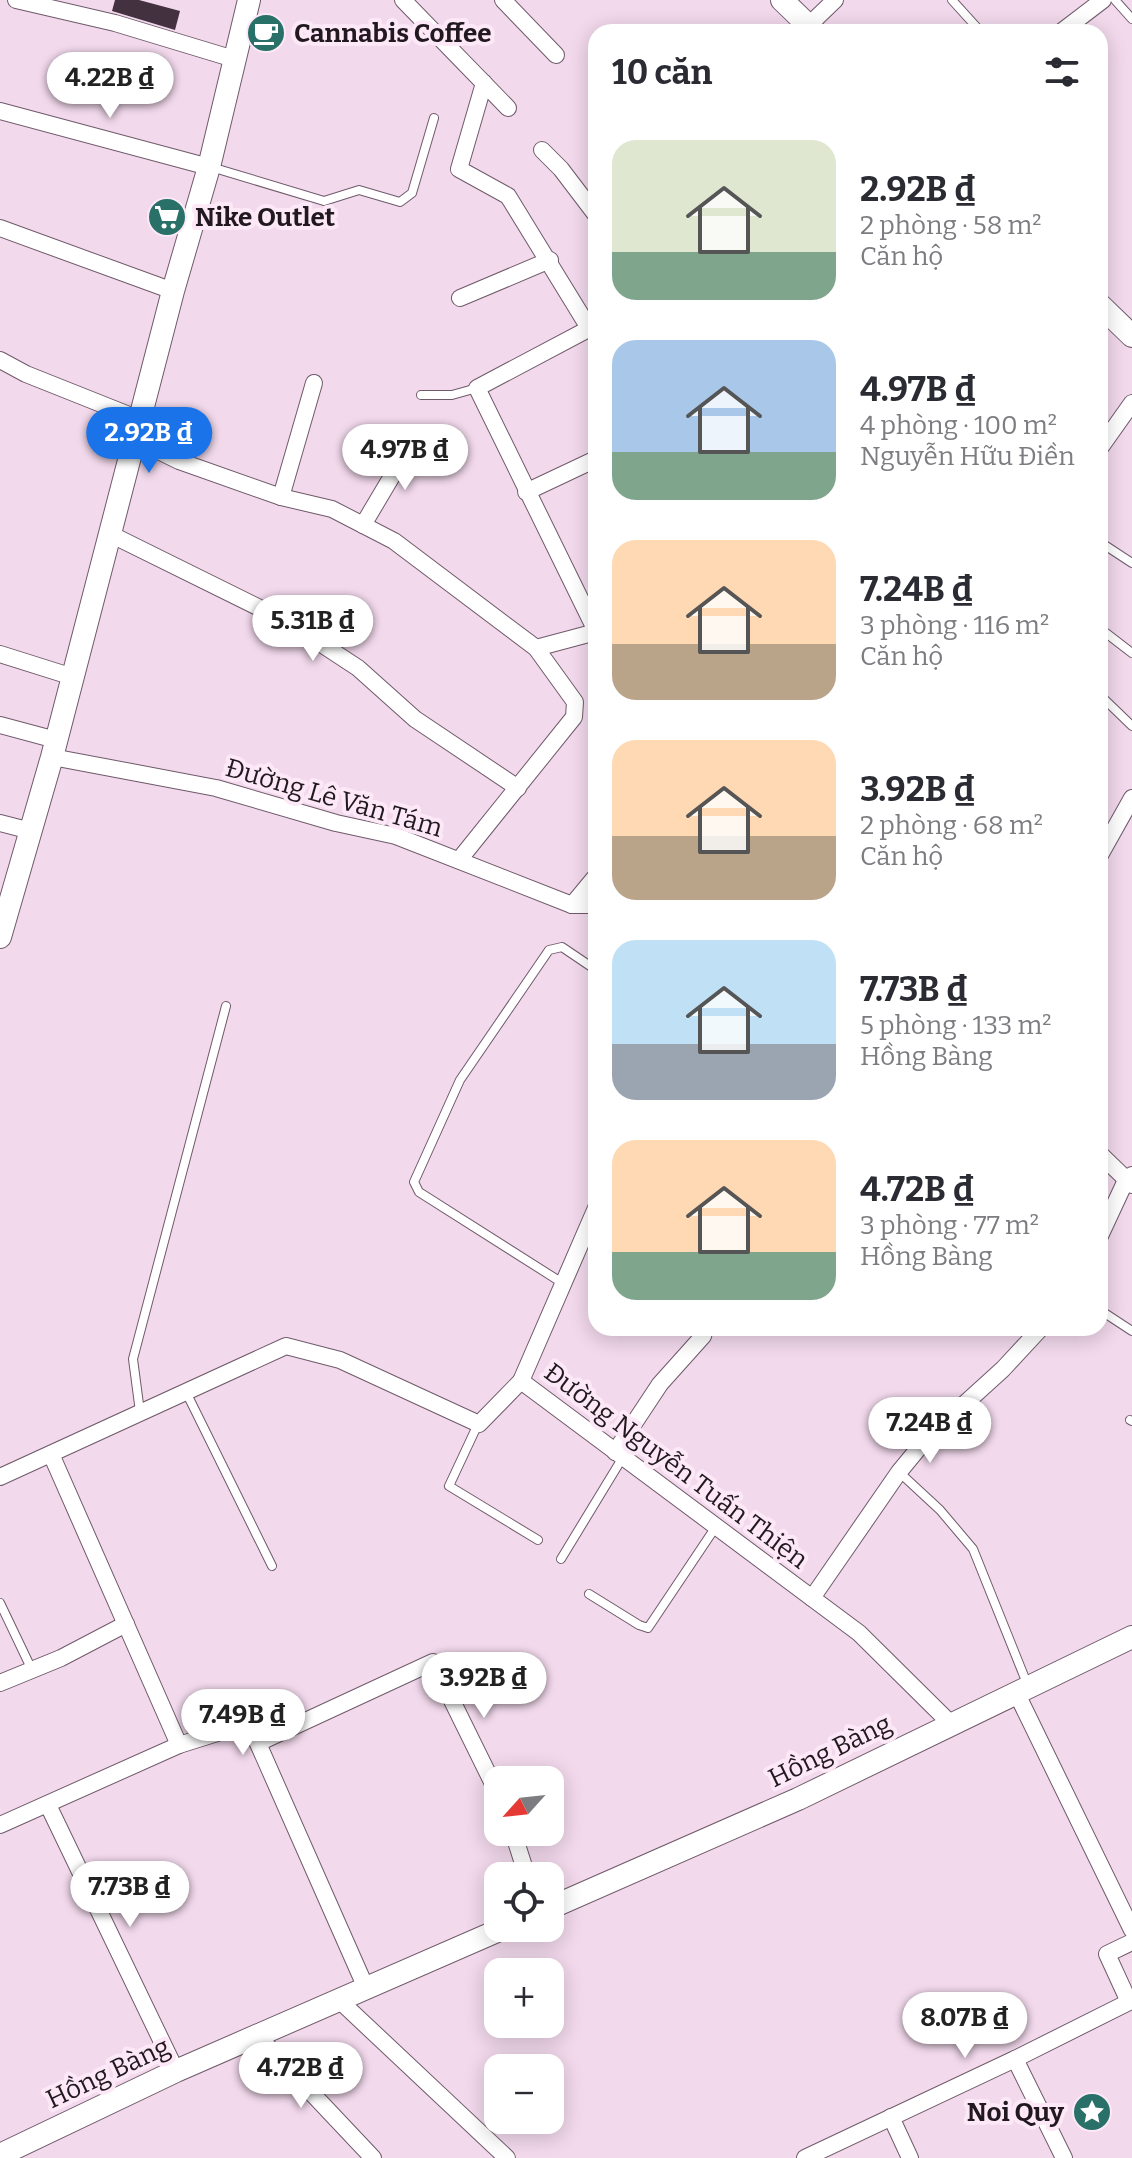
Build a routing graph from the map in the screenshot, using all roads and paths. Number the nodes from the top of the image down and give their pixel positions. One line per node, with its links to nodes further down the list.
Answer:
1 (16, 0): 16 (street)
2 (249, 0): 16 (street)
3 (403, 0): 17 (street)
4 (503, 0): 15 (street)
5 (782, 0): 11 (street)
6 (835, 0): 12 (street)
7 (952, 0): 13 (lane)
8 (1115, 0): 10 (lane)
9 (1097, 1): 14 (street)
10 (1132, 19)
11 (807, 24)
12 (816, 24)
13 (974, 24)
14 (1070, 24)
15 (556, 55)
16 (234, 59): 22 (street)
17 (484, 83): 18 (street); 25 (street)
18 (508, 108)
19 (0, 111): 22 (street)
20 (434, 118): 22 (lane)
21 (542, 150): 23 (street)
22 (209, 167): 26 (street)
23 (588, 204)
24 (0, 228): 26 (street)
25 (550, 260): 27 (street); 29 (street)
26 (173, 291): 37 (street)
27 (460, 298)
28 (1108, 313): 31 (street)
29 (588, 319)
30 (588, 330): 34 (street)
31 (1132, 336)
32 (0, 360): 37 (street)
33 (314, 383): 42 (street)
34 (477, 388): 35 (lane); 41 (street)
35 (421, 395)
36 (1132, 403): 38 (street)
37 (137, 429): 42 (street); 44 (street)
38 (1108, 437)
39 (414, 439): 43 (street)
40 (588, 463): 41 (street)
41 (526, 492): 47 (street)
42 (281, 497): 43 (street)
43 (363, 525): 50 (street)
44 (110, 534): 53 (street); 58 (street)
45 (1108, 547): 46 (lane)
46 (1132, 563)
47 (588, 616)
48 (588, 634): 50 (street)
49 (1108, 635): 51 (lane)
50 (536, 648): 58 (street)
51 (1132, 653)
52 (0, 654): 53 (street)
53 (73, 677): 57 (street)
54 (1108, 703): 56 (lane)
55 (0, 725): 57 (street, Đường Lê Văn Tám)
56 (1132, 726)
57 (54, 749): 61 (street); 63 (street, Đường Lê Văn Tám)
58 (518, 788): 63 (street)
59 (1132, 798): 62 (street)
60 (0, 823): 61 (street)
61 (31, 831): 67 (street)
62 (1108, 841)
63 (459, 860): 65 (street, Đường Lê Văn Tám)
64 (588, 886): 65 (street)
65 (572, 905): 66 (street, Đường Lê Văn Tám)
66 (588, 905)
67 (0, 937)
68 (588, 965): 74 (lane)
69 (226, 1006): 81 (lane)
70 (1108, 1161): 71 (street)
71 (1130, 1180): 72 (street)
72 (1108, 1221)
73 (588, 1227): 74 (street)
74 (564, 1285): 79 (street)
75 (1108, 1315): 76 (lane)
76 (1132, 1331)
77 (703, 1336): 84 (street)
78 (1034, 1336): 85 (street)
79 (521, 1381): 82 (street, Đường Nguyễn Tuấn Thiện); 84 (street, Đường Nguyễn Tuấn Thiện)
80 (186, 1392): 81 (street); 82 (street); 90 (lane)
81 (140, 1412): 83 (street)
82 (479, 1424): 88 (lane)
83 (51, 1454): 86 (street); 94 (street)
84 (619, 1455): 87 (street, Đường Nguyễn Tuấn Thiện); 89 (lane)
85 (899, 1472): 92 (street); 98 (lane)
86 (0, 1477)
87 (715, 1528): 91 (lane); 92 (street, Đường Nguyễn Tuấn Thiện)
88 (538, 1540)
89 (561, 1559)
90 (272, 1566)
91 (589, 1594)
92 (812, 1598): 99 (street, Đường Nguyễn Tuấn Thiện)
93 (0, 1603): 96 (lane)
94 (126, 1624): 96 (street); 101 (street)
95 (1132, 1637): 98 (street, Hồng Bàng)
96 (32, 1671): 97 (street)
97 (0, 1683)
98 (1022, 1689): 99 (street, Hồng Bàng); 106 (street)
99 (950, 1723): 105 (street, Hồng Bàng)
100 (258, 1743): 101 (street); 102 (street); 109 (street)
101 (179, 1745): 103 (street)
102 (484, 1766)
103 (48, 1805): 104 (street); 113 (street)
104 (0, 1825)
105 (564, 1902)
106 (1132, 1930)
107 (484, 1937): 109 (street, Hồng Bàng)
108 (1132, 1942): 112 (street)
109 (366, 1988): 110 (street, Hồng Bàng)
110 (339, 2000): 111 (street, Hồng Bàng); 117 (street)
111 (257, 2035): 113 (street, Hồng Bàng); 116 (street)
112 (1015, 2059): 114 (street); 120 (street)
113 (176, 2071): 115 (street, Hồng Bàng)
114 (891, 2117): 118 (street); 119 (street)
115 (0, 2155)
116 (373, 2158)
117 (507, 2158)
118 (805, 2158)
119 (910, 2158)
120 (1064, 2158)

